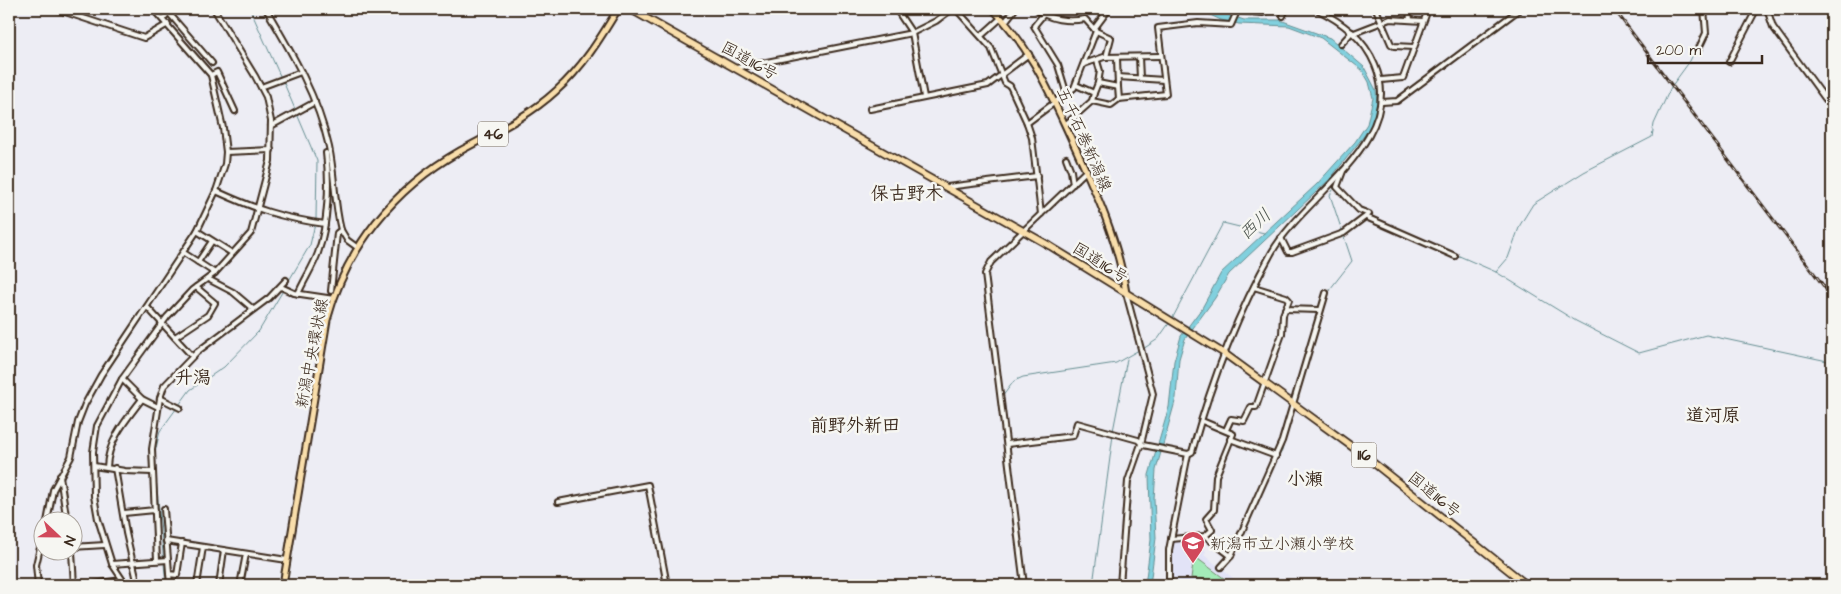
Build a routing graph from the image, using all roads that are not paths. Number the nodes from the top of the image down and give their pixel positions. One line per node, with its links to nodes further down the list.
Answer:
1 (56, 9): 33 (street)
2 (152, 9): 28 (street)
3 (214, 9): 60 (street)
4 (266, 9): 51 (street)
5 (618, 9): 97 (main road, 新潟中央環状線 / 46)
6 (630, 9): 50 (highway, 国道116号 / 116)
7 (896, 9): 35 (street)
8 (952, 9): 35 (street)
9 (956, 9): 37 (street)
10 (993, 9): 29 (main road, 五千石巻新潟線)
11 (1015, 9): 29 (street)
12 (1036, 9): 26 (street)
13 (1108, 9): 34 (street)
14 (1269, 9): 25 (street)
15 (1286, 9): 27 (street)
16 (1319, 9): 36 (street)
17 (1376, 9): 32 (street)
18 (1409, 9): 30 (street)
19 (1425, 9): 31 (street)
20 (1520, 9): 68 (street)
21 (1704, 9): 40 (street)
22 (1756, 9): 47 (street)
23 (1767, 9): 70 (street)
24 (170, 10): 28 (street); 48 (street)
25 (1237, 11): 42 (street)
26 (1043, 15): 34 (street); 63 (street)
27 (1283, 16)
28 (163, 20): 33 (street)
29 (1003, 20): 37 (street); 41 (main road, 五千石巻新潟線)
30 (1410, 20): 31 (street); 32 (street)
31 (1423, 21): 39 (street)
32 (1383, 22): 36 (street); 39 (street)
33 (168, 24): 52 (street)
34 (1095, 30): 43 (street); 49 (street)
35 (912, 33): 50 (street); 64 (street)
36 (1353, 33): 38 (street); 57 (street)
37 (981, 36): 53 (street)
38 (1341, 44)
39 (1414, 47): 57 (street)
40 (1698, 50)
41 (1029, 54): 53 (street); 69 (main road, 五千石巻新潟線)
42 (1160, 56): 44 (street); 56 (street)
43 (1106, 57): 45 (street); 46 (street)
44 (1139, 57): 45 (street); 55 (street)
45 (1117, 58): 54 (street)
46 (1097, 61): 49 (street); 58 (street)
47 (1729, 62)
48 (212, 63)
49 (1084, 64): 59 (street)
50 (736, 68): 84 (highway, 国道116号 / 116)
51 (301, 72): 60 (street); 67 (street)
52 (210, 75): 72 (street); 77 (street)
53 (1002, 76): 64 (street); 73 (street)
54 (1118, 77): 55 (street); 61 (street)
55 (1140, 78): 56 (street)
56 (1164, 80): 65 (street)
57 (1381, 80): 68 (street)
58 (1098, 83): 61 (street); 62 (street)
59 (1076, 85): 62 (street); 63 (street)
60 (262, 87): 75 (street)
61 (1118, 87): 65 (street)
62 (1094, 93): 66 (street)
63 (1067, 95): 69 (street)
64 (924, 97): 71 (street)
65 (1119, 99): 66 (street)
66 (1092, 101): 74 (street)
67 (315, 102): 75 (street); 87 (street)
68 (1382, 102): 81 (street)
69 (1055, 103): 73 (street); 74 (main road, 五千石巻新潟線)
70 (1832, 108)
71 (870, 109)
72 (235, 111)
73 (1027, 123): 82 (street)
74 (1065, 125): 80 (main road, 五千石巻新潟線)
75 (271, 126): 76 (street)
76 (271, 150): 77 (street); 86 (street)
77 (226, 152): 85 (street)
78 (326, 154): 88 (street)
79 (1066, 158): 83 (street)
80 (1087, 170): 83 (street); 109 (main road, 五千石巻新潟線)
81 (1343, 170): 90 (street); 95 (street)
82 (1036, 176): 84 (street); 89 (street)
83 (1073, 184): 89 (street)
84 (945, 188): 94 (highway, 国道116号 / 116)
85 (216, 191): 86 (street); 93 (street)
86 (258, 210): 91 (street); 99 (street)
87 (337, 210): 88 (street); 92 (street)
88 (325, 213): 91 (street)
89 (1041, 214): 94 (street)
90 (1366, 217): 95 (street); 100 (street)
91 (325, 224): 111 (street)
92 (341, 230): 97 (street); 108 (street)
93 (197, 231): 96 (street); 98 (street)
94 (1022, 232): 109 (highway, 国道116号 / 116); 131 (street)
95 (1281, 238): 107 (street)
96 (212, 240): 99 (street); 101 (street)
97 (358, 248): 112 (main road, 新潟中央環状線 / 46)
98 (184, 253): 101 (street); 113 (street)
99 (232, 253): 102 (street)
100 (1455, 256)
101 (198, 262): 102 (street)
102 (215, 273): 103 (street)
103 (208, 279): 105 (street); 114 (street)
104 (286, 280): 106 (street)
105 (196, 287): 117 (street); 118 (street)
106 (282, 287): 111 (street); 114 (street)
107 (1254, 287): 115 (street); 119 (street)
108 (331, 291)
109 (1126, 293): 119 (highway, 国道116号 / 116); 132 (street)
110 (1326, 293): 116 (street)
111 (298, 294): 112 (street)
112 (334, 299): 158 (main road, 新潟中央環状線 / 46)
113 (147, 307): 117 (street); 139 (street)
114 (253, 309): 120 (street)
115 (1285, 309): 116 (street); 122 (street)
116 (1320, 310): 125 (street)
117 (162, 323): 118 (street); 121 (street)
118 (175, 337): 120 (street)
119 (1226, 354): 122 (highway, 国道116号 / 116); 128 (street)
120 (192, 356): 123 (street)
121 (122, 379): 124 (street); 135 (street)
122 (1264, 382): 125 (highway, 国道116号 / 116); 129 (street)
123 (160, 398): 126 (street); 127 (street)
124 (142, 399): 126 (street); 136 (street)
125 (1294, 403): 134 (street); 180 (highway, 国道116号 / 116)
126 (158, 407): 138 (street)
127 (180, 408)
128 (1202, 421): 129 (street); 133 (street)
129 (1226, 430): 130 (street)
130 (1230, 439): 134 (street); 146 (street)
131 (1006, 444): 132 (street); 177 (street)
132 (1141, 444): 133 (street); 178 (street)
133 (1188, 454): 147 (street)
134 (1276, 456): 155 (street)
135 (94, 466): 136 (street); 150 (street)
136 (107, 467): 137 (street)
137 (115, 468): 138 (street); 145 (street)
138 (152, 472): 142 (street)
139 (60, 476): 143 (street); 144 (street)
140 (558, 502): 176 (street)
141 (164, 509): 148 (street)
142 (155, 510): 145 (street); 156 (street)
143 (49, 512)
144 (66, 512)
145 (124, 513): 161 (street)
146 (1205, 536): 147 (street); 155 (street)
147 (1171, 539): 179 (street)
148 (166, 541): 149 (street); 157 (street)
149 (182, 543): 152 (street); 164 (street)
150 (105, 544): 151 (street); 162 (street)
151 (82, 546)
152 (203, 546): 153 (street); 172 (street)
153 (224, 550): 154 (street); 173 (street)
154 (246, 554): 158 (street); 174 (street)
155 (1230, 556): 163 (street)
156 (157, 560): 157 (street); 161 (street)
157 (168, 560): 164 (street)
158 (287, 560): 175 (main road, 新潟中央環状線 / 46)
159 (37, 562): 166 (street)
160 (73, 562): 167 (street)
161 (133, 562): 162 (street); 170 (street)
162 (112, 564): 165 (street)
163 (1221, 567)
164 (169, 574): 171 (street)
165 (122, 580): 168 (street); 169 (street)
166 (38, 585)
167 (74, 585)
168 (86, 585)
169 (126, 585)
170 (138, 585)
171 (170, 585)
172 (197, 585)
173 (219, 585)
174 (240, 585)
175 (283, 585)
176 (667, 585)
177 (1024, 585)
178 (1120, 585)
179 (1169, 585)
180 (1527, 585)

